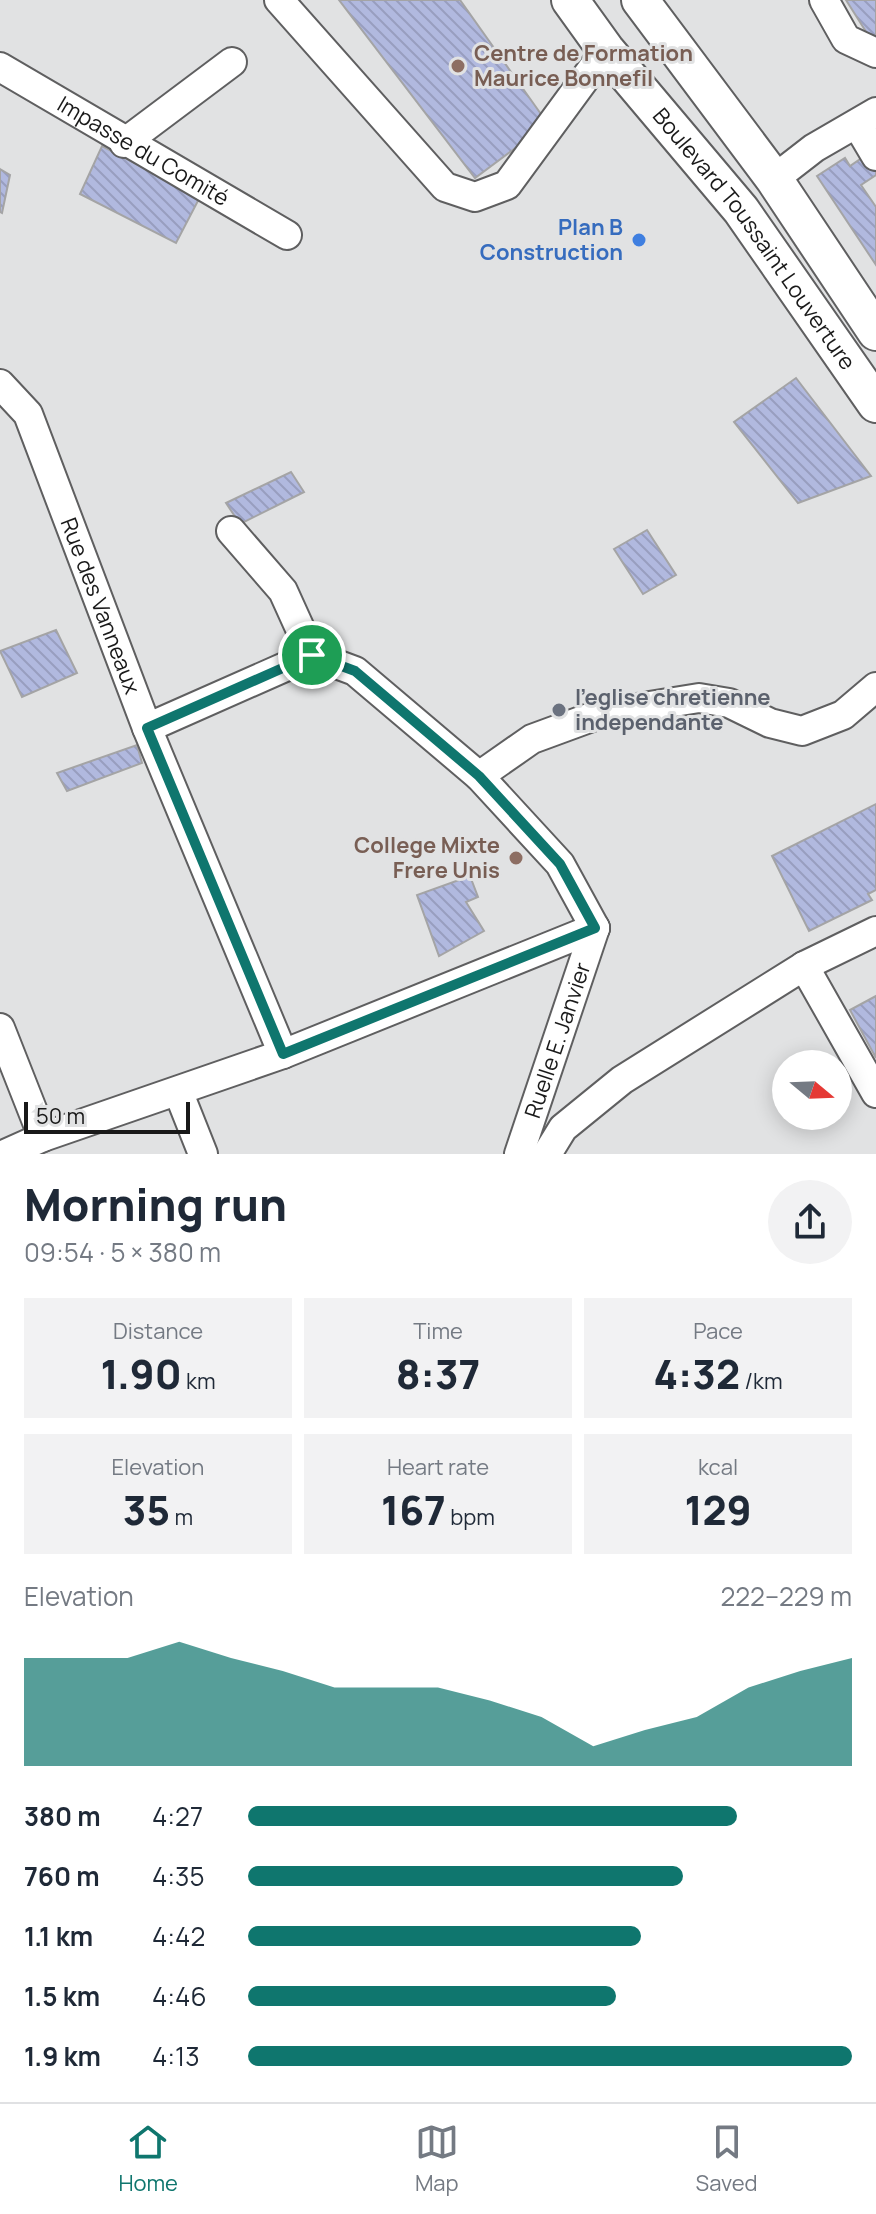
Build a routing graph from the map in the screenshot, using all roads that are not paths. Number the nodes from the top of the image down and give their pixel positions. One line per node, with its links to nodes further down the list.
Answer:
1 (279, 0): 5 (street)
2 (570, 0): 5 (main road, Boulevard Toussaint Louverture)
3 (640, 0): 12 (main road, Boulevard Toussaint Louverture)
4 (824, 0): 6 (street)
5 (606, 50): 16 (main road, Boulevard Toussaint Louverture)
6 (876, 53)
7 (232, 62): 10 (street)
8 (0, 67): 10 (street, Impasse du Comité)
9 (866, 118): 11 (street); 12 (street)
10 (124, 143): 13 (street, Impasse du Comité)
11 (876, 156)
12 (774, 179): 14 (main road, Boulevard Toussaint Louverture)
13 (287, 235)
14 (870, 309)
15 (0, 384): 20 (street, Rue des Vanneaux)
16 (876, 404)
17 (231, 531): 18 (street)
18 (312, 655): 20 (street); 21 (street)
19 (876, 687): 21 (street)
20 (147, 728): 26 (street, Rue des Vanneaux)
21 (479, 776): 22 (street)
22 (595, 928): 26 (street); 32 (street, Ruelle E. Janvier)
23 (876, 931): 24 (street)
24 (804, 966): 28 (street); 33 (street)
25 (0, 1028): 29 (street)
26 (283, 1054): 27 (street)
27 (178, 1091): 29 (street); 31 (street)
28 (876, 1093)
29 (43, 1137): 30 (street)
30 (5, 1154)
31 (203, 1154)
32 (519, 1154)
33 (547, 1154)

